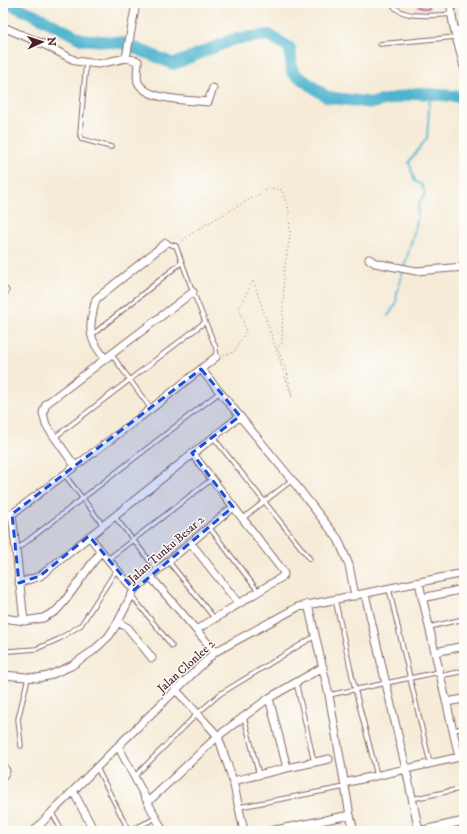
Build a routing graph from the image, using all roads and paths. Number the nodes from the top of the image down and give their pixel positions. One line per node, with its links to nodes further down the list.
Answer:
1 (136, 3): 9 (street)
2 (392, 3): 4 (lane)
3 (451, 3): 4 (street)
4 (452, 14): 7 (street)
5 (464, 26): 7 (lane)
6 (3, 27): 10 (street)
7 (456, 34): 8 (lane); 11 (street)
8 (380, 44)
9 (126, 58): 10 (street); 12 (street)
10 (86, 63): 13 (lane)
11 (464, 67)
12 (213, 88)
13 (111, 147)
14 (166, 243): 15 (lane); 21 (street)
15 (176, 246): 17 (lane); 22 (path)
16 (369, 259): 18 (street)
17 (182, 262): 19 (lane); 21 (lane)
18 (464, 267)
19 (193, 292): 20 (lane); 23 (street)
20 (205, 322): 22 (lane); 25 (lane)
21 (92, 335): 23 (street)
22 (216, 356): 24 (street)
23 (108, 357): 25 (lane); 29 (street)
24 (201, 369): 26 (street); 27 (street)
25 (130, 380): 27 (lane); 29 (lane)
26 (220, 392): 28 (street); 36 (lane)
27 (151, 409): 32 (street)
28 (240, 416): 30 (street); 35 (street)
29 (55, 437): 32 (street)
30 (213, 437): 31 (street); 37 (lane)
31 (192, 454): 34 (street); 41 (street)
32 (75, 466): 33 (street)
33 (64, 474): 36 (lane); 39 (street)
34 (212, 479): 38 (street); 46 (lane)
35 (292, 480): 37 (lane); 64 (street)
36 (82, 498): 43 (lane); 48 (lane)
37 (264, 502): 42 (lane); 50 (lane)
38 (233, 507): 42 (street); 44 (street, Jalan Tunku Besar 2)
39 (12, 514): 40 (street); 48 (street)
40 (3, 515)
41 (114, 516): 43 (street); 46 (lane)
42 (242, 519): 61 (street)
43 (103, 525): 45 (street)
44 (209, 527): 47 (street, Jalan Tunku Besar 2); 61 (lane)
45 (89, 536): 49 (street); 57 (street)
46 (133, 540): 51 (lane); 54 (lane)
47 (190, 542): 52 (street, Jalan Tunku Besar 2); 67 (street)
48 (16, 550): 57 (street)
49 (100, 551): 51 (street); 72 (street)
50 (310, 559)
51 (108, 560): 53 (street)
52 (168, 561): 54 (street, Jalan Tunku Besar 2); 70 (lane)
53 (116, 569): 62 (street); 79 (lane)
54 (157, 570): 56 (street, Jalan Tunku Besar 2)
55 (464, 573): 58 (street, Jalan Clonlee 2)
56 (150, 576): 62 (street, Jalan Tunku Besar 2); 75 (street)
57 (20, 583): 72 (street)
58 (419, 583): 59 (street, Jalan Clonlee 2); 65 (street)
59 (389, 589): 63 (street, Jalan Clonlee 2); 88 (lane)
60 (464, 589): 65 (street)
61 (258, 591): 67 (street)
62 (133, 593): 73 (street, Jalan Tunku Besar 2); 77 (lane)
63 (365, 594): 64 (street, Jalan Clonlee 2); 90 (street)
64 (355, 596): 66 (street, Jalan Clonlee 2)
65 (422, 598): 74 (street)
66 (335, 599): 68 (street, Jalan Clonlee 2); 92 (lane)
67 (239, 604): 70 (street)
68 (308, 604): 76 (street); 80 (street, Jalan Clonlee 2)
69 (3, 618): 72 (street)
70 (215, 619): 75 (street)
71 (464, 619): 74 (lane)
72 (24, 621)
73 (118, 622): 82 (street); 87 (street, Jalan Tunku Besar 2)
74 (429, 628): 81 (street)
75 (196, 630): 80 (street)
76 (316, 635): 83 (street); 97 (lane)
77 (172, 646)
78 (464, 646): 81 (street)
79 (3, 649)
80 (214, 652): 91 (street, Jalan Clonlee 2)
81 (435, 652): 85 (street)
82 (152, 658)
83 (323, 667): 89 (street); 93 (street)
84 (464, 671): 85 (lane)
85 (440, 674): 88 (lane); 96 (street)
86 (3, 675): 87 (street, Jalan Tunku Besar 2)
87 (28, 678): 102 (lane)
88 (409, 678): 90 (lane); 107 (lane)
89 (296, 682): 94 (street); 106 (lane)
90 (386, 684): 92 (lane); 111 (street)
91 (175, 689): 97 (street); 103 (street, Jalan Clonlee 2)
92 (355, 689): 93 (lane); 113 (lane)
93 (329, 695): 117 (street)
94 (269, 698): 98 (street); 110 (street)
95 (464, 699): 96 (street)
96 (446, 702): 100 (street)
97 (197, 714): 101 (street); 115 (lane)
98 (244, 716): 101 (street); 112 (lane)
99 (464, 728): 100 (lane)
100 (452, 730): 104 (street)
101 (218, 736): 116 (street); 121 (street)
102 (21, 746)
103 (118, 746): 109 (street, Jalan Clonlee 2); 115 (street)
104 (461, 757): 107 (street)
105 (330, 759): 106 (street)
106 (314, 762): 110 (street)
107 (430, 764): 111 (street)
108 (3, 765): 114 (street)
109 (97, 768): 119 (street, Jalan Clonlee 2); 130 (lane)
110 (287, 768): 112 (street)
111 (406, 769): 113 (street); 120 (street)
112 (259, 775): 116 (street)
113 (377, 775): 117 (street)
114 (3, 776)
115 (134, 776): 121 (street)
116 (233, 781): 122 (street)
117 (345, 785): 122 (lane); 124 (street)
118 (464, 788): 120 (lane)
119 (73, 791): 123 (street, Jalan Clonlee 2); 129 (street)
120 (412, 799): 135 (street)
121 (148, 802): 125 (street)
122 (239, 807): 132 (street)
123 (52, 812): 127 (street, Jalan Clonlee 2); 128 (lane)
124 (350, 815): 133 (street); 134 (street)
125 (156, 818): 130 (lane); 131 (street)
126 (464, 821): 135 (street)
127 (34, 831)
128 (62, 831)
129 (94, 831)
130 (129, 831)
131 (163, 831)
132 (244, 831)
133 (270, 831)
134 (354, 831)
135 (419, 831)

